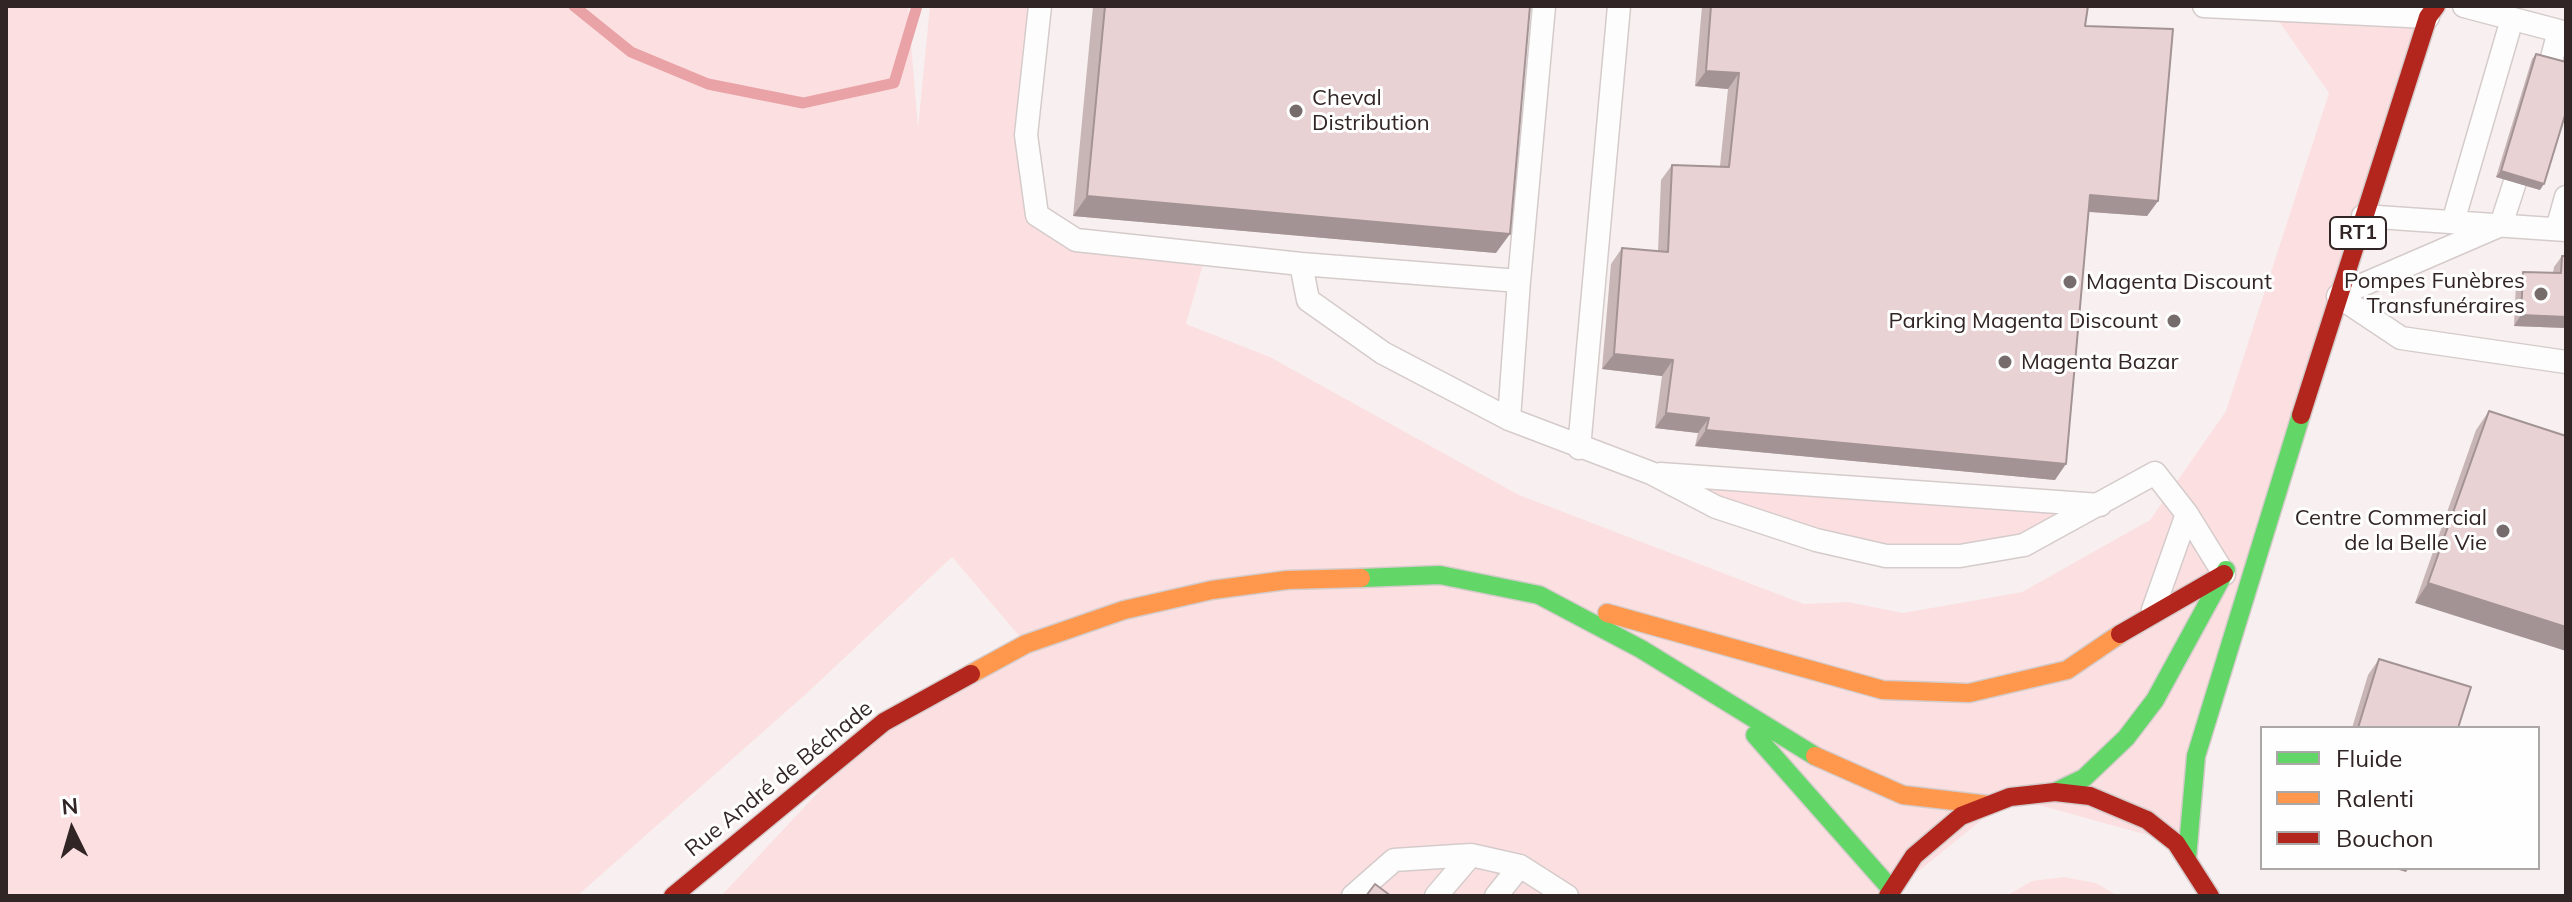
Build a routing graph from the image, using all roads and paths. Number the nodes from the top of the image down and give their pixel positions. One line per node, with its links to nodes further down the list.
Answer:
1 (1040, 6): 16 (lane)
2 (1544, 6): 17 (lane)
3 (1619, 6): 21 (lane)
4 (2204, 6): 6 (lane)
5 (2464, 6): 7 (lane)
6 (2432, 12): 12 (main road, RT1)
7 (2512, 19): 8 (lane); 13 (lane)
8 (2562, 32): 9 (lane)
9 (2550, 65)
10 (2515, 182): 14 (lane)
11 (2566, 197): 15 (lane)
12 (2363, 216): 13 (lane); 18 (main road, RT1)
13 (2453, 222): 14 (lane)
14 (2501, 225): 15 (lane); 18 (lane)
15 (2561, 230)
16 (1301, 264): 17 (lane); 20 (lane)
17 (1519, 281): 20 (lane)
18 (2338, 296): 19 (lane); 22 (main road, RT1)
19 (2566, 362)
20 (1509, 419): 21 (lane)
21 (1579, 448): 23 (lane)
22 (2285, 463): 26 (main road, RT1); 33 (main road, RT1)
23 (1651, 473): 24 (lane); 24 (lane)
24 (2100, 505): 25 (lane)
25 (2187, 514): 26 (lane); 28 (lane)
26 (2232, 560): 28 (main road); 30 (main road, RT1)
27 (1539, 595): 28 (main road); 29 (main road, Rue André de Béchade); 36 (main road, Rue André de Béchade)
28 (2153, 612)
29 (1727, 703): 31 (main road, Rue André de Béchade); 35 (main road)
30 (2055, 792): 31 (main road); 33 (main road)
31 (1989, 805): 35 (main road)
32 (1471, 855): 34 (lane); 37 (lane); 38 (lane)
33 (2187, 858): 41 (main road)
34 (1520, 866): 39 (lane); 40 (lane)
35 (1890, 892)
36 (673, 896)
37 (1353, 896)
38 (1436, 896)
39 (1496, 896)
40 (1567, 896)
41 (2210, 896)

